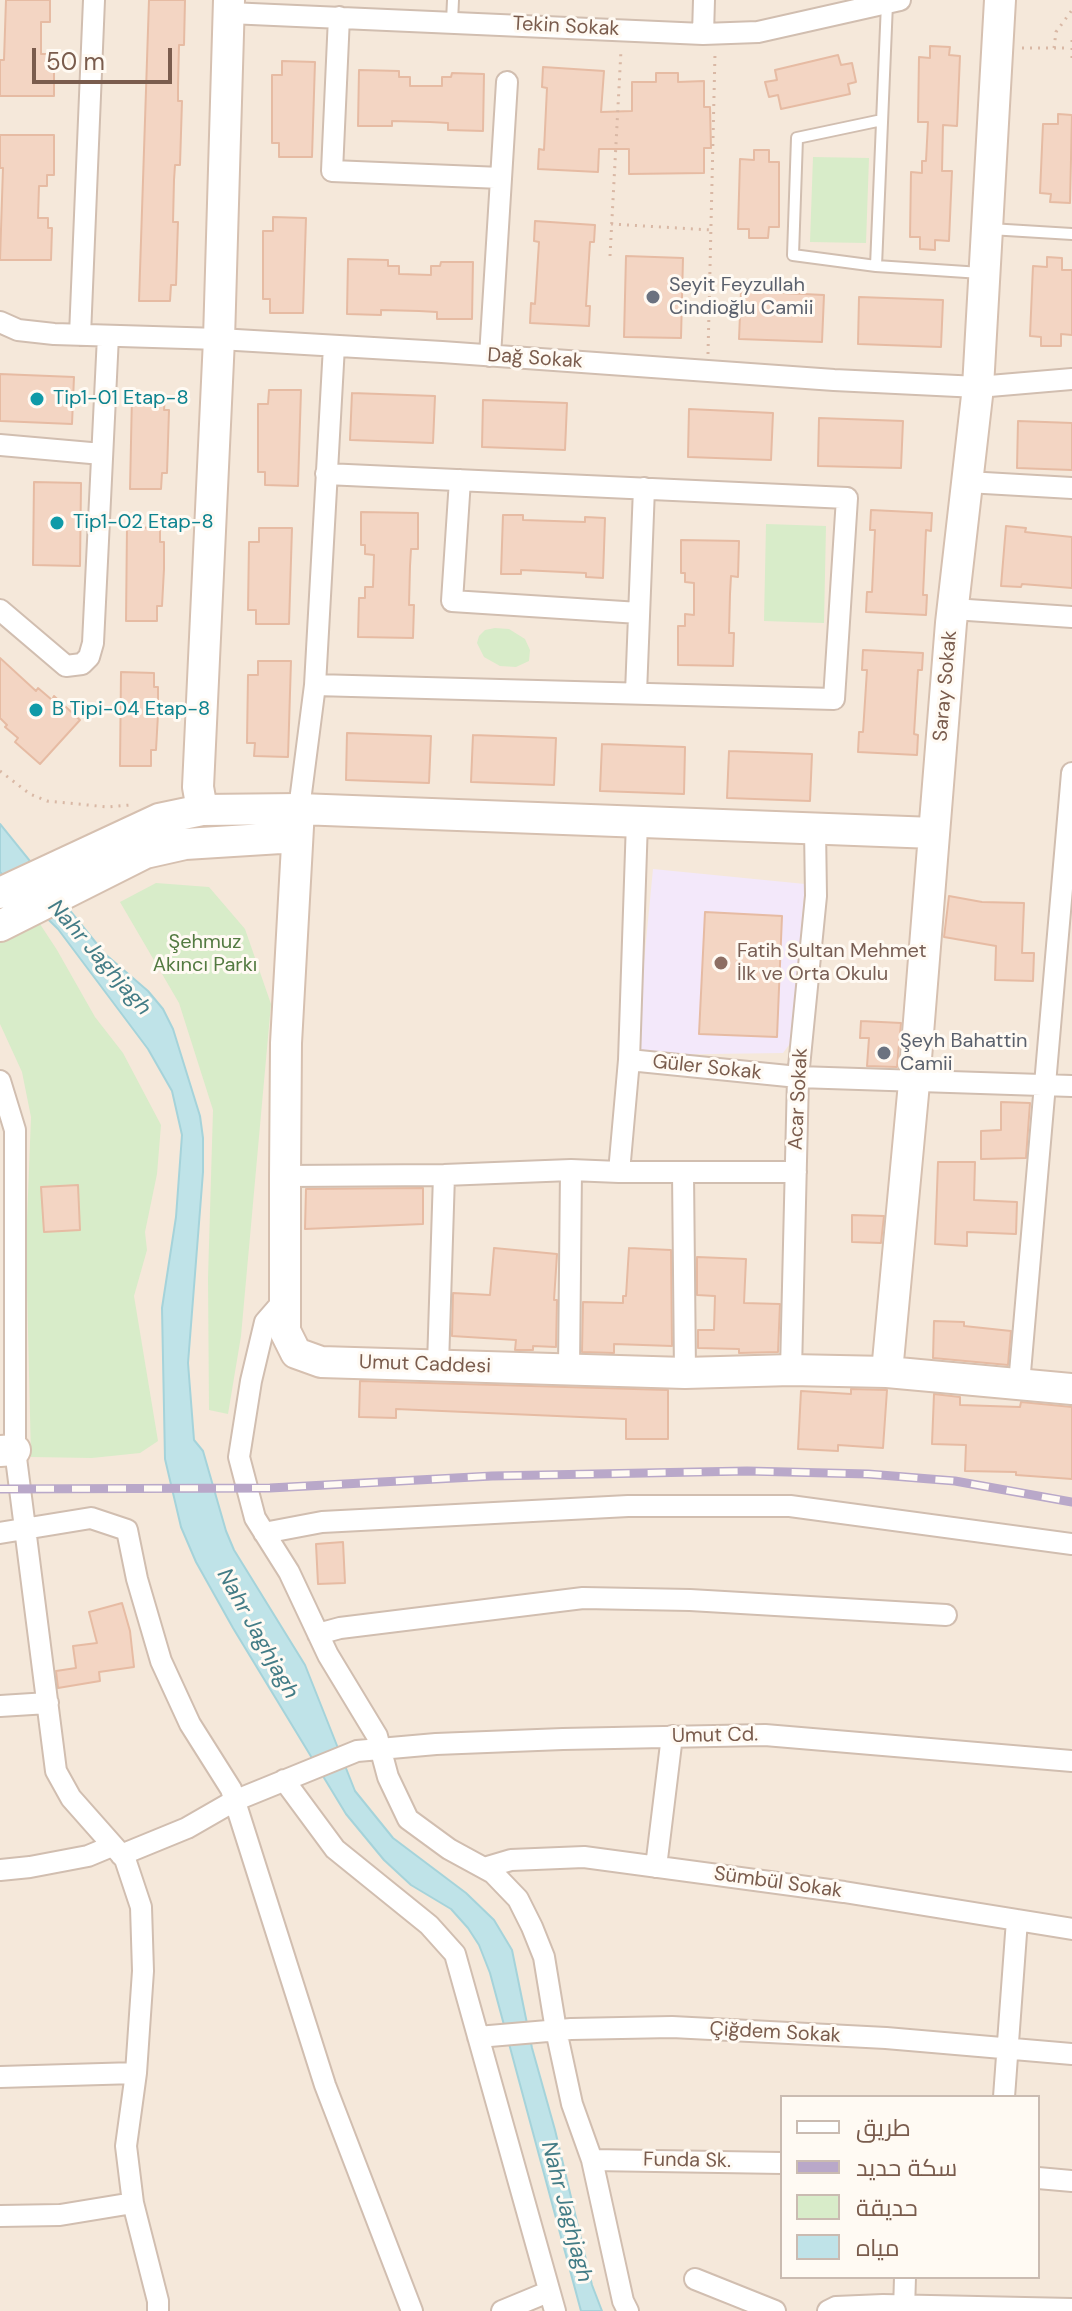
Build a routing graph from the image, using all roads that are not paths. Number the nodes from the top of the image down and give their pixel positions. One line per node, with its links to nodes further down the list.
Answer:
1 (94, 0): 18 (street)
2 (453, 0): 8 (lane)
3 (704, 0): 9 (street)
4 (1000, 0): 13 (street, Saray Sokak)
5 (894, 2): 9 (street, Tekin Sokak); 11 (lane)
6 (229, 6): 7 (street, Tekin Sokak); 20 (street)
7 (339, 17): 8 (street, Tekin Sokak); 12 (street)
8 (452, 22): 9 (street, Tekin Sokak)
9 (709, 34)
10 (507, 82): 12 (street)
11 (882, 120): 15 (lane); 15 (lane)
12 (501, 178): 22 (street)
13 (987, 229): 14 (lane); 16 (street, Saray Sokak)
14 (1072, 234)
15 (876, 266): 16 (lane)
16 (985, 273): 24 (street, Saray Sokak)
17 (0, 322): 18 (street, Dağ Sokak)
18 (80, 335): 19 (street, Dağ Sokak)
19 (108, 336): 20 (street, Dağ Sokak); 26 (street)
20 (219, 339): 21 (street, Dağ Sokak); 39 (street)
21 (334, 346): 22 (street, Dağ Sokak); 27 (street)
22 (490, 356): 24 (street, Dağ Sokak)
23 (1072, 379): 24 (street, Dağ Sokak)
24 (978, 387): 29 (street, Saray Sokak)
25 (0, 445): 26 (street)
26 (102, 454): 33 (street)
27 (326, 474): 28 (street); 36 (street)
28 (460, 480): 30 (street); 34 (street)
29 (967, 482): 31 (street); 32 (street, Saray Sokak)
30 (644, 488): 34 (street); 37 (street)
31 (1072, 488)
32 (953, 609): 35 (street); 43 (street, Saray Sokak)
33 (0, 610)
34 (639, 613): 37 (street)
35 (1072, 617)
36 (315, 685): 37 (street); 41 (street)
37 (636, 693)
38 (1072, 773): 44 (street)
39 (202, 810): 41 (street); 45 (street)
40 (637, 821): 41 (street); 42 (street); 48 (street)
41 (298, 823): 45 (street); 59 (street, Umut Caddesi)
42 (815, 828): 43 (street); 49 (street, Acar Sokak)
43 (934, 833): 51 (street, Saray Sokak)
44 (1069, 835): 52 (street)
45 (91, 866): 46 (street); 47 (street)
46 (0, 893)
47 (2, 924)
48 (629, 1060): 49 (street, Güler Sokak); 55 (street)
49 (798, 1077): 51 (street, Güler Sokak); 57 (street, Acar Sokak)
50 (0, 1081): 68 (street)
51 (914, 1083): 52 (street, Güler Sokak); 64 (street, Saray Sokak)
52 (1044, 1085): 53 (street, Güler Sokak); 66 (street)
53 (1072, 1086)
54 (571, 1170): 55 (street); 58 (street); 62 (street)
55 (619, 1172): 56 (street)
56 (683, 1172): 57 (street); 65 (street)
57 (796, 1172): 63 (street, Acar Sokak)
58 (444, 1175): 59 (street); 61 (street)
59 (285, 1176): 60 (street, Umut Caddesi)
60 (285, 1299): 61 (street, Umut Caddesi); 71 (street)
61 (438, 1365): 62 (street, Umut Caddesi)
62 (569, 1369): 65 (street, Umut Caddesi)
63 (791, 1370): 64 (street, Umut Caddesi); 65 (street, Umut Caddesi)
64 (887, 1372): 66 (street, Umut Caddesi)
65 (685, 1373)
66 (1019, 1384): 67 (street, Umut Caddesi)
67 (1072, 1389)
68 (8, 1450): 69 (street)
69 (27, 1530): 70 (street); 75 (street); 81 (street)
70 (0, 1533)
71 (264, 1533): 72 (street); 74 (street)
72 (1072, 1544)
73 (946, 1615): 74 (street)
74 (318, 1634): 78 (street)
75 (48, 1703): 76 (street); 82 (street)
76 (0, 1706)
77 (672, 1736): 78 (street, Umut Cd.); 79 (street, Umut Cd.); 83 (street)
78 (380, 1750): 80 (street, Umut Cd.); 84 (street)
79 (1072, 1761)
80 (284, 1780): 81 (street, Umut Cd.); 89 (street)
81 (234, 1801): 82 (street, Umut Cd.); 107 (street)
82 (117, 1850): 85 (street, Umut Cd.); 92 (street)
83 (656, 1867): 84 (street, Sümbül Sokak); 86 (street, Sümbül Sokak)
84 (484, 1868): 88 (street)
85 (0, 1870)
86 (1017, 1920): 87 (street, Sümbül Sokak); 90 (street)
87 (1072, 1929)
88 (550, 2031): 89 (street, Çiğdem Sokak); 90 (street, Çiğdem Sokak); 95 (street)
89 (486, 2036): 103 (street)
90 (1007, 2049): 91 (street, Çiğdem Sokak); 94 (street)
91 (1072, 2054)
92 (136, 2073): 93 (street); 99 (street)
93 (0, 2077)
94 (1004, 2095)
95 (592, 2160): 96 (street, Funda Sk.); 109 (street)
96 (780, 2163)
97 (1040, 2178): 98 (street)
98 (1072, 2181)
99 (133, 2203): 100 (street); 106 (street)
100 (0, 2216)
101 (695, 2279): 110 (street)
102 (905, 2279): 104 (street)
103 (551, 2302): 108 (street)
104 (904, 2308): 105 (street); 111 (street)
105 (1072, 2309)
106 (158, 2311)
107 (412, 2311)
108 (502, 2311)
109 (628, 2311)
110 (775, 2311)
111 (828, 2311)

